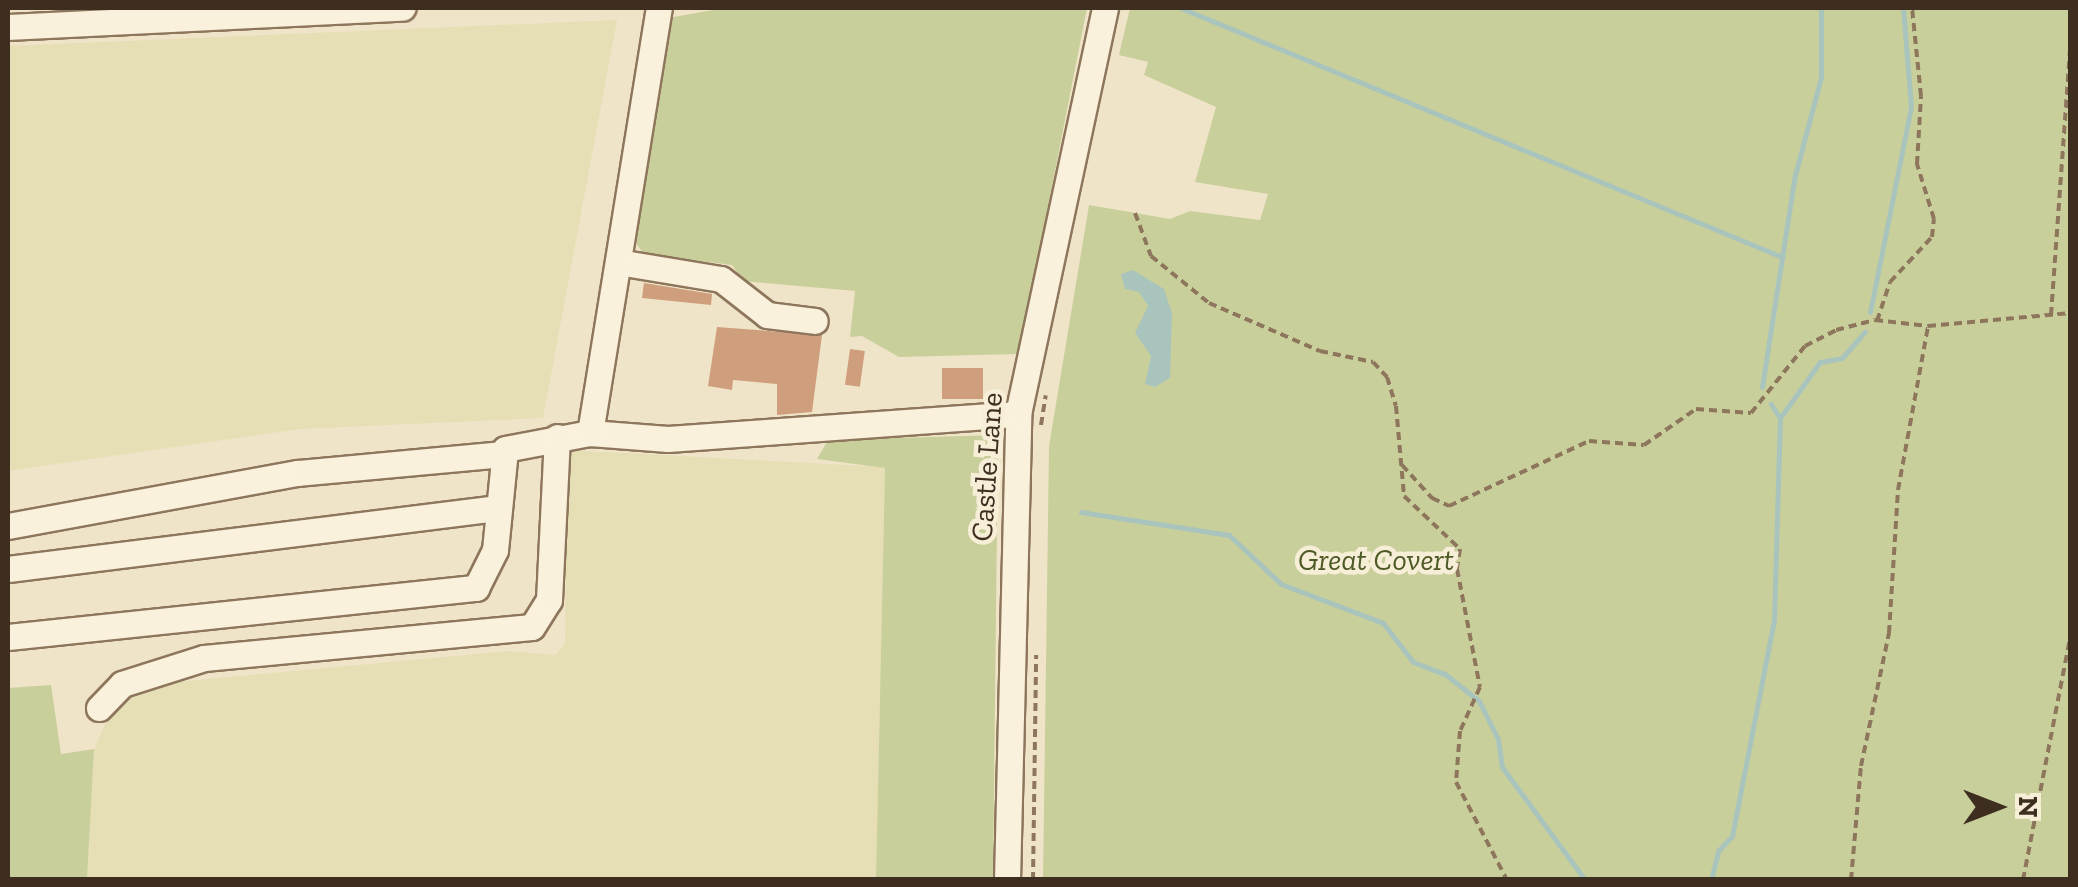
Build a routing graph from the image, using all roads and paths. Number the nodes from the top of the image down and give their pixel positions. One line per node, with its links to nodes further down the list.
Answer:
1 (403, 8): 5 (street)
2 (659, 8): 8 (street)
3 (1105, 8): 15 (street, Castle Lane)
4 (1912, 8): 11 (path)
5 (8, 27)
6 (2070, 50): 10 (path)
7 (1135, 213): 20 (path)
8 (618, 262): 12 (street); 16 (street)
9 (2070, 313): 10 (path)
10 (2051, 314): 13 (path)
11 (1878, 320): 13 (path); 20 (path)
12 (815, 321)
13 (1928, 326): 31 (path)
14 (1049, 378): 17 (path)
15 (1018, 414): 16 (street); 28 (street, Castle Lane)
16 (590, 433): 18 (street)
17 (1039, 434)
18 (557, 437): 19 (street); 27 (street)
19 (504, 454): 21 (street); 22 (street)
20 (1402, 465): 30 (path)
21 (498, 508): 23 (street); 24 (street)
22 (8, 526)
23 (8, 569)
24 (8, 638)
25 (2070, 638): 32 (path)
26 (1036, 647): 29 (path)
27 (98, 708)
28 (1008, 880)
29 (1032, 880)
30 (1507, 880)
31 (1851, 880)
32 (2023, 880)

